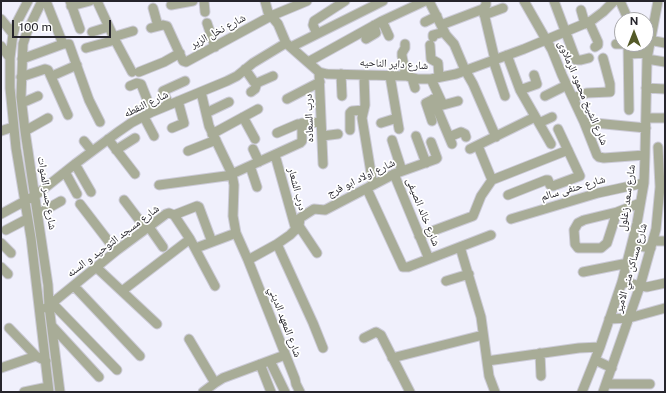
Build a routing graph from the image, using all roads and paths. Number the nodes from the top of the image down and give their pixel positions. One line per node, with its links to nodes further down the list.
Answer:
1 (28, 1): 40 (street, شارع جسر المنوات)
2 (42, 1): 63 (street, شارع جسر المنوات)
3 (46, 1): 48 (street)
4 (90, 1): 19 (street)
5 (97, 1): 35 (street)
6 (193, 1): 20 (street)
7 (204, 1): 25 (street)
8 (265, 1): 27 (street)
9 (345, 1): 41 (street)
10 (383, 1): 41 (street, شارع النقطه)
11 (425, 1): 32 (street)
12 (429, 1): 34 (street)
13 (554, 1): 39 (street)
14 (614, 1): 33 (street, شارع داير الناحيه)
15 (620, 1): 26 (street)
16 (658, 1): 28 (street, شارع سعد زغلول)
17 (304, 2): 27 (street, شارع نخل الزير)
18 (527, 2): 45 (street, شارع الشيخ محمود الرملاوى)
19 (71, 4): 36 (street)
20 (171, 5)
21 (153, 8): 56 (street, شارع نخل الزير)
22 (503, 8): 23 (street)
23 (484, 9): 34 (street); 64 (street)
24 (580, 10): 33 (street)
25 (205, 12)
26 (625, 12)
27 (271, 16): 50 (street); 52 (street, شارع نخل الزير)
28 (654, 18)
29 (1, 19): 40 (street)
30 (425, 22): 34 (street)
31 (207, 23): 52 (street)
32 (378, 23): 42 (street); 44 (street); 65 (street)
33 (587, 23): 39 (street, شارع داير الناحيه); 53 (street)
34 (441, 24): 69 (street); 79 (street)
35 (108, 26): 38 (street); 43 (street)
36 (80, 29)
37 (133, 31): 43 (street)
38 (92, 32)
39 (566, 32): 45 (street, شارع داير الناحيه); 61 (street)
40 (13, 34): 59 (street, شارع جسر المنوات)
41 (317, 34): 50 (street, شارع النقطه)
42 (389, 36)
43 (114, 39): 54 (street); 56 (street)
44 (366, 39)
45 (547, 39): 58 (street, شارع داير الناحيه); 82 (street, شارع الشيخ محمود الرملاوى)
46 (654, 41): 47 (street)
47 (665, 43)
48 (63, 44): 63 (street); 67 (street)
49 (405, 44): 78 (street)
50 (288, 45): 65 (street); 68 (street, شارع النقطه)
51 (1, 46): 59 (street)
52 (214, 47): 56 (street, شارع نخل الزير)
53 (595, 47)
54 (86, 48)
55 (648, 52): 60 (street, شارع سعد زغلول)
56 (180, 53)
57 (629, 54): 60 (street); 104 (street)
58 (507, 55): 64 (street, شارع داير الناحيه); 87 (street)
59 (6, 56): 121 (street, شارع جسر المنوات)
60 (647, 56): 66 (street); 85 (street, شارع سعد زغلول)
61 (589, 58)
62 (603, 58): 95 (street)
63 (22, 59): 77 (street, شارع جسر المنوات)
64 (494, 60): 69 (street, شارع داير الناحيه); 92 (street)
65 (308, 62): 70 (street)
66 (665, 62)
67 (77, 65): 74 (street); 116 (street)
68 (246, 69): 81 (street); 88 (street, شارع النقطه)
69 (465, 70): 79 (street, شارع داير الناحيه); 137 (street)
70 (320, 72): 71 (street, شارع داير الناحيه); 80 (street, درب السعاده)
71 (341, 74): 72 (street, شارع داير الناحيه); 91 (street)
72 (364, 75): 76 (street, شارع داير الناحيه); 103 (street)
73 (534, 75): 87 (street)
74 (52, 76): 77 (street); 107 (street)
75 (273, 76): 81 (street)
76 (390, 76): 78 (street, شارع داير الناحيه); 111 (street)
77 (21, 77): 100 (street, شارع جسر المنوات)
78 (409, 77): 79 (street, شارع داير الناحيه); 84 (street)
79 (435, 78): 94 (street)
80 (320, 82): 97 (street); 117 (street, درب السعاده)
81 (258, 83): 89 (street)
82 (566, 85): 93 (street); 95 (street, شارع الشيخ محمود الرملاوى)
83 (130, 86): 106 (street)
84 (415, 88)
85 (646, 88): 86 (street); 112 (street, شارع سعد زغلول)
86 (665, 89)
87 (520, 90): 115 (street)
88 (201, 92): 96 (street, شارع النقطه); 105 (street)
89 (251, 92)
90 (38, 96): 100 (street)
91 (342, 96)
92 (505, 96)
93 (545, 96)
94 (436, 98): 98 (street); 114 (street); 135 (street)
95 (573, 98): 118 (street, شارع الشيخ محمود الرملاوى)
96 (182, 99): 101 (street, شارع النقطه); 101 (street); 122 (street)
97 (287, 100)
98 (458, 101)
99 (229, 102): 105 (street)
100 (22, 103): 128 (street, شارع جسر المنوات)
101 (169, 105): 106 (street, شارع النقطه)
102 (258, 109): 108 (street)
103 (364, 110): 126 (street); 166 (street)
104 (629, 110)
105 (206, 113): 134 (street)
106 (148, 114): 131 (street); 138 (street, شارع النقطه)
107 (68, 115)
108 (243, 117): 134 (street); 139 (street)
109 (552, 117): 115 (street)
110 (48, 118): 128 (street)
111 (397, 118): 120 (street); 124 (street)
112 (646, 118): 113 (street); 123 (street, شارع سعد زغلول)
113 (665, 118)
114 (432, 120)
115 (537, 120): 137 (street); 143 (street)
116 (100, 122)
117 (321, 122): 119 (street); 132 (street, درب السعاده)
118 (584, 122): 123 (street); 150 (street, شارع الشيخ محمود الرملاوى)
119 (302, 123): 129 (street); 151 (street)
120 (381, 123)
121 (13, 127): 127 (street); 173 (street, شارع جسر المنوات)
122 (172, 128)
123 (646, 128): 150 (street, شارع سعد زغلول)
124 (399, 129)
125 (558, 129): 147 (street)
126 (350, 130)
127 (1, 131)
128 (25, 131): 170 (street, شارع جسر المنوات)
129 (277, 133)
130 (338, 134): 132 (street)
131 (154, 136)
132 (322, 136): 155 (street, درب السعاده)
133 (416, 136): 152 (street)
134 (214, 137): 149 (street); 159 (street)
135 (466, 137)
136 (135, 138): 146 (street)
137 (496, 138): 161 (street)
138 (108, 139): 146 (street); 148 (street, شارع النقطه)
139 (256, 139)
140 (392, 140): 157 (street, شارع خالد الصيفى)
141 (84, 141): 148 (street)
142 (432, 142): 152 (street)
143 (551, 144)
144 (662, 147): 150 (street); 171 (street, شارع مساكن مني الامير)
145 (253, 149): 154 (street)
146 (116, 150): 158 (street)
147 (568, 150): 160 (street); 161 (street)
148 (92, 151): 153 (street, شارع النقطه)
149 (188, 151)
150 (645, 151): 162 (street, شارع سعد زغلول)
151 (275, 155): 154 (street); 185 (street, درب الشعار)
152 (426, 163): 157 (street, شارع اولاد ابو فرج)
153 (74, 164): 156 (street, شارع النقطه); 167 (street)
154 (254, 164): 159 (street); 165 (street)
155 (322, 164)
156 (65, 172): 168 (street); 170 (street, شارع النقطه)
157 (398, 172): 166 (street, شارع اولاد ابو فرج); 189 (street, شارع خالد الصيفى)
158 (135, 174)
159 (232, 175): 163 (street); 187 (street, شارع المعهد الديني)
160 (580, 176): 164 (street); 169 (street)
161 (492, 180): 189 (street)
162 (644, 183): 175 (street, شارع سعد زغلول); 182 (street, شارع حنفى سالم)
163 (159, 185)
164 (584, 185)
165 (257, 187)
166 (370, 187): 185 (street, شارع اولاد ابو فرج); 203 (street)
167 (91, 192)
168 (77, 194)
169 (508, 195)
170 (36, 196): 173 (street, شارع النقطه); 179 (street, شارع جسر المنوات)
171 (662, 197): 183 (street, شارع مساكن مني الامير)
172 (124, 200): 184 (street)
173 (25, 201): 178 (street, شارع النقطه); 181 (street, شارع جسر المنوات)
174 (61, 201): 179 (street)
175 (640, 203): 177 (street); 196 (street, شارع سعد زغلول)
176 (80, 204): 200 (street)
177 (617, 212): 177 (street)
178 (1, 214)
179 (38, 214): 218 (street, شارع جسر المنوات)
180 (174, 215): 184 (street, شارع مسجد التوحيد و السنه); 190 (street, شارع مسجد التوحيد و السنه); 192 (street)
181 (27, 219): 186 (street); 220 (street, شارع جسر المنوات)
182 (511, 219)
183 (660, 227): 195 (street, شارع مساكن مني الامير)
184 (147, 228): 197 (street); 200 (street, شارع مسجد التوحيد و السنه)
185 (297, 228): 194 (street, شارع اولاد ابو فرج); 202 (street, درب الشعار)
186 (6, 230)
187 (236, 233): 192 (street); 204 (street, شارع المعهد الديني)
188 (490, 235): 198 (street)
189 (419, 236): 203 (street, شارع خالد الصيفى)
190 (190, 240): 199 (street, شارع مسجد التوحيد و السنه); 217 (street)
191 (665, 241): 195 (street)
192 (212, 242): 199 (street)
193 (1, 243): 201 (street)
194 (277, 244): 204 (street, شارع اولاد ابو فرج); 230 (street)
195 (652, 244): 196 (street); 216 (street, شارع مساكن مني الامير)
196 (632, 245): 205 (street, شارع سعد زغلول)
197 (163, 247)
198 (460, 247): 203 (street); 210 (street)
199 (196, 248): 215 (street, شارع مسجد التوحيد و السنه)
200 (116, 251): 207 (street, شارع مسجد التوحيد و السنه)
201 (11, 253)
202 (317, 253)
203 (429, 259)
204 (248, 260): 232 (street, شارع المعهد الديني)
205 (628, 262): 208 (street); 212 (street, شارع سعد زغلول)
206 (1, 267): 209 (street)
207 (96, 267): 214 (street, شارع مسجد التوحيد و السنه); 217 (street)
208 (583, 272)
209 (8, 274)
210 (469, 274): 211 (street); 226 (street)
211 (446, 281)
212 (622, 282): 216 (street); 222 (street, شارع سعد زغلول)
213 (665, 284): 216 (street)
214 (74, 286): 218 (street, شارع مسجد التوحيد و السنه); 234 (street)
215 (216, 286)
216 (640, 286): 221 (street, شارع مساكن مني الامير)
217 (122, 291): 223 (street)
218 (51, 305): 220 (street, شارع مسجد التوحيد و السنه); 224 (street, شارع جسر المنوات); 243 (street)
219 (665, 308): 221 (street)
220 (40, 312): 237 (street, شارع جسر المنوات)
221 (629, 318): 222 (street); 242 (street, شارع مساكن مني الامير)
222 (609, 319): 229 (street, شارع سعد زغلول)
223 (157, 324)
224 (52, 326): 245 (street); 251 (street, شارع جسر المنوات)
225 (9, 328): 233 (street)
226 (483, 335): 235 (street); 239 (street)
227 (364, 338): 235 (street)
228 (189, 339): 246 (street)
229 (600, 347): 231 (street); 236 (street, شارع سعد زغلول)
230 (323, 348)
231 (540, 353): 239 (street); 244 (street)
232 (285, 355): 238 (street); 255 (street, شارع المعهد الديني)
233 (36, 356): 237 (street); 241 (street)
234 (140, 356)
235 (392, 358): 256 (street)
236 (594, 360): 242 (street); 258 (street, شارع سعد زغلول)
237 (46, 361): 249 (street, شارع جسر المنوات)
238 (270, 361): 240 (street); 254 (street)
239 (487, 361): 257 (street)
240 (260, 364): 246 (street); 253 (street)
241 (1, 368)
242 (612, 368): 248 (street, شارع مساكن مني الامير)
243 (117, 370)
244 (541, 376)
245 (99, 377)
246 (214, 383): 252 (street)
247 (650, 384): 248 (street)
248 (604, 388)
249 (48, 389): 250 (street)
250 (24, 392)
251 (60, 392)
252 (203, 392)
253 (271, 392)
254 (285, 392)
255 (300, 392)
256 (410, 392)
257 (495, 392)
258 (582, 392)

